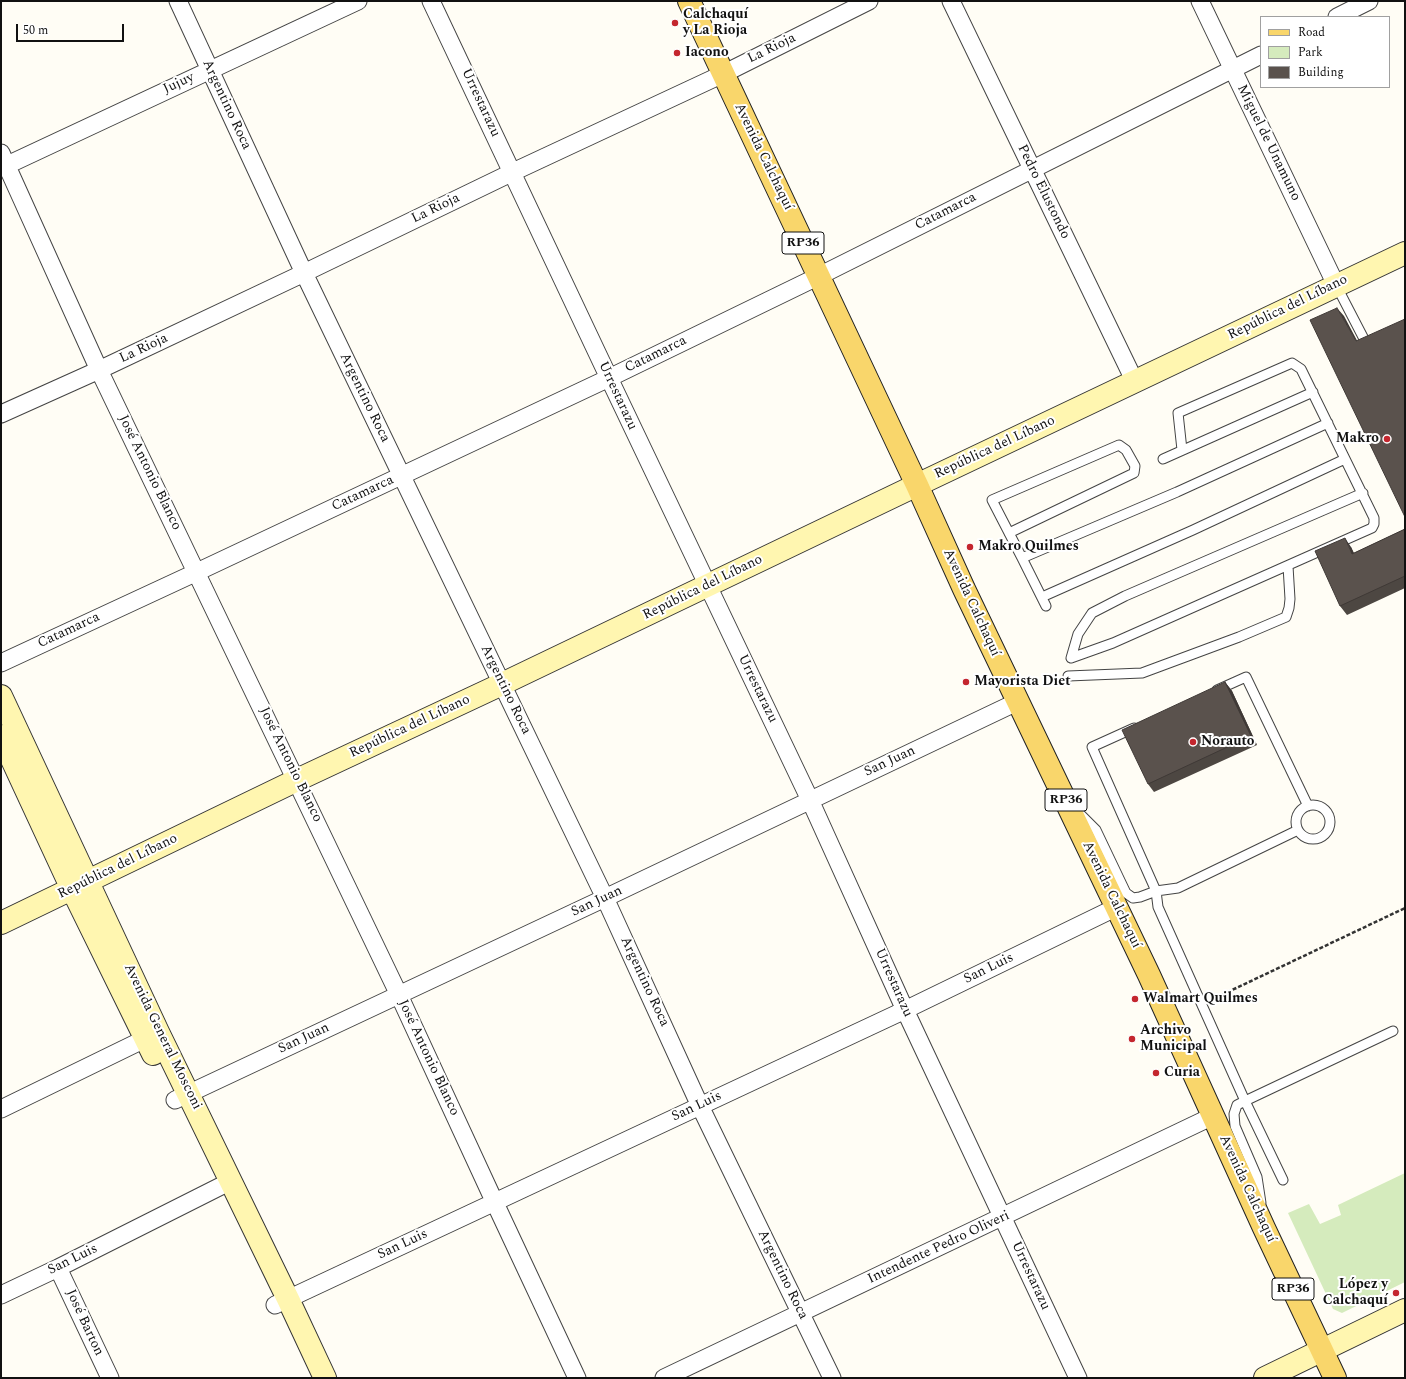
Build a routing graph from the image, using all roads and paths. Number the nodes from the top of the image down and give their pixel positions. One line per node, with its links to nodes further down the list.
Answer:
1 (178, 1): 11 (street, Argentino Roca)
2 (358, 1): 11 (street, Jujuy)
3 (431, 1): 16 (street, Urrestarazu)
4 (689, 1): 13 (main road, Avenida Calchaquí / RP36)
5 (869, 1): 13 (street, La Rioja)
6 (951, 1): 15 (street, Pedro Elustondo)
7 (1200, 1): 12 (street, Miguel de Unamuno)
8 (1369, 1): 9 (street)
9 (1339, 16)
10 (1260, 56): 12 (street, Catamarca)
11 (210, 69): 14 (street, Jujuy); 18 (street, Argentino Roca)
12 (1233, 70): 15 (street, Catamarca); 20 (street, Miguel de Unamuno)
13 (723, 74): 16 (street, La Rioja); 19 (main road, Avenida Calchaquí / RP36)
14 (3, 162): 22 (street, José Antonio Blanco)
15 (1032, 169): 19 (street, Catamarca); 24 (street, Pedro Elustondo)
16 (513, 172): 18 (street, La Rioja); 23 (street, Urrestarazu)
17 (1405, 253): 20 (street, República del Líbano)
18 (304, 273): 22 (street, La Rioja); 31 (street, Argentino Roca)
19 (819, 276): 23 (street, Catamarca); 32 (main road, Avenida Calchaquí / RP36)
20 (1336, 285): 21 (lane); 24 (street, República del Líbano)
21 (1364, 339)
22 (99, 370): 26 (street, La Rioja); 37 (street, José Antonio Blanco)
23 (609, 378): 31 (street, Catamarca); 38 (street, Urrestarazu)
24 (1135, 382): 32 (street, República del Líbano)
25 (1313, 392): 27 (lane); 28 (lane); 28 (lane)
26 (1, 414)
27 (1328, 423): 30 (lane); 35 (lane)
28 (1182, 450): 29 (lane)
29 (1163, 459)
30 (1345, 459): 33 (lane); 39 (lane)
31 (401, 476): 37 (street, Catamarca); 43 (street, Argentino Roca)
32 (917, 485): 38 (street, República del Líbano); 46 (main road, Avenida Calchaquí / RP36)
33 (1363, 493): 36 (lane); 36 (lane)
34 (1009, 533): 34 (lane); 35 (lane)
35 (1022, 558): 39 (lane)
36 (1288, 566): 42 (lane)
37 (197, 572): 41 (street, Catamarca); 49 (street, José Antonio Blanco)
38 (708, 586): 43 (street, República del Líbano); 51 (street, Urrestarazu)
39 (1042, 597): 40 (lane)
40 (1046, 606)
41 (1, 663)
42 (1068, 676)
43 (502, 684): 49 (street, República del Líbano); 56 (street, Argentino Roca)
44 (1211, 693): 52 (lane)
45 (1, 696): 54 (street, Avenida General Mosconi)
46 (1019, 701): 50 (main road, Avenida Calchaquí / RP36); 51 (street, San Juan)
47 (1141, 725): 55 (lane)
48 (1, 736): 54 (street, Avenida General Mosconi)
49 (297, 780): 54 (street, República del Líbano); 60 (street, José Antonio Blanco)
50 (1065, 799): 55 (lane); 57 (main road, Avenida Calchaquí / RP36)
51 (810, 800): 56 (street, San Juan); 62 (street, Urrestarazu)
52 (1308, 806): 53 (lane); 53 (lane)
53 (1298, 830): 55 (lane)
54 (80, 885): 59 (street, República del Líbano); 64 (street, Avenida General Mosconi)
55 (1156, 891): 61 (lane)
56 (605, 898): 60 (street, San Juan); 67 (street, Argentino Roca)
57 (1117, 907): 62 (street, San Luis); 69 (main road, Avenida Calchaquí / RP36)
58 (1405, 908): 61 (path)
59 (1, 923)
60 (399, 995): 65 (street, San Juan); 72 (street, José Antonio Blanco)
61 (1202, 1004): 66 (lane)
62 (905, 1010): 67 (street, San Luis); 73 (street, Urrestarazu)
63 (1393, 1031): 66 (lane)
64 (152, 1035): 65 (street, Avenida General Mosconi); 68 (street)
65 (182, 1097): 71 (street, Avenida General Mosconi)
66 (1245, 1101): 70 (lane); 74 (lane)
67 (700, 1106): 72 (street, San Luis); 79 (street, Argentino Roca)
68 (1, 1109)
69 (1213, 1116): 73 (street, Intendente Pedro Oliveri); 74 (main road, Avenida Calchaquí / RP36)
70 (1283, 1180)
71 (224, 1184): 75 (street, San Luis); 77 (street, Avenida General Mosconi)
72 (495, 1203): 77 (street, San Luis); 84 (street, José Antonio Blanco)
73 (1002, 1217): 79 (street, Intendente Pedro Oliveri); 87 (street, Urrestarazu)
74 (1264, 1228): 80 (main road, Avenida Calchaquí / RP36)
75 (58, 1268): 76 (street, San Luis); 81 (street, José Barton)
76 (1, 1295)
77 (282, 1302): 82 (street, Avenida General Mosconi); 83 (street, Avenida General Mosconi)
78 (1405, 1310): 80 (street)
79 (800, 1314): 85 (street, Intendente Pedro Oliveri); 86 (street, Argentino Roca)
80 (1322, 1350): 88 (street); 89 (main road, Avenida Calchaquí / RP36)
81 (110, 1378)
82 (309, 1378)
83 (325, 1378)
84 (577, 1378)
85 (664, 1378)
86 (832, 1378)
87 (1078, 1378)
88 (1265, 1378)
89 (1335, 1378)

